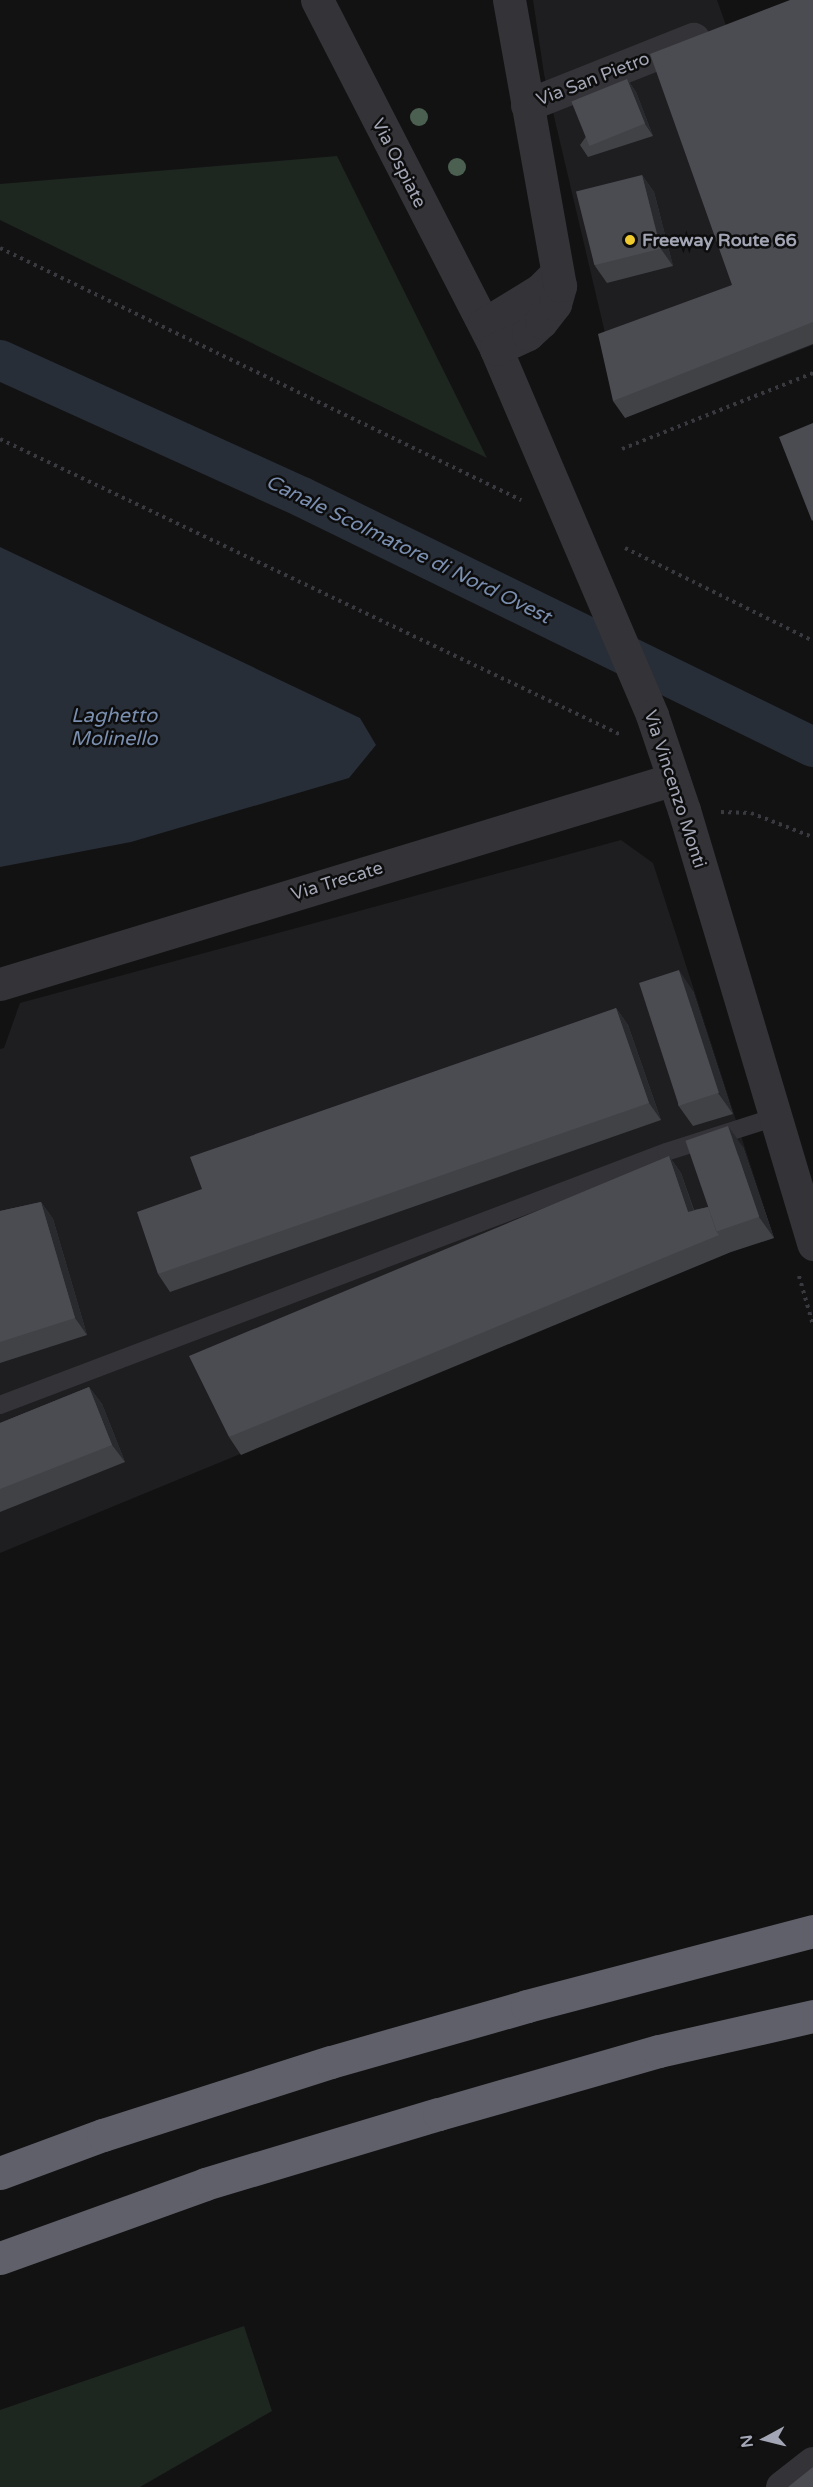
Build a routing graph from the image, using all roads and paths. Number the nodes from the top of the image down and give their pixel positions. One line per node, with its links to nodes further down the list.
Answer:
1 (317, 0): 6 (street, Via Ospiate)
2 (509, 0): 4 (street)
3 (716, 30): 4 (street, Via San Pietro)
4 (527, 105): 6 (street)
5 (0, 248): 10 (path)
6 (490, 336): 13 (street, Via Vincenzo Monti)
7 (813, 373): 9 (path)
8 (0, 439): 13 (path)
9 (622, 449)
10 (527, 503)
11 (625, 548): 12 (path)
12 (813, 641)
13 (660, 783): 14 (street, Via Vincenzo Monti); 16 (street, Via Trecate)
14 (684, 810): 15 (path); 17 (street, Via Vincenzo Monti)
15 (813, 837)
16 (0, 984)
17 (776, 1117): 18 (street, Via Vincenzo Monti); 20 (lane)
18 (805, 1256): 19 (path)
19 (813, 1325)
20 (0, 1405)
21 (813, 1931): 23 (highway)
22 (813, 2016): 24 (highway)
23 (0, 2173)
24 (0, 2258)
25 (813, 2463): 26 (street)
26 (782, 2487)

